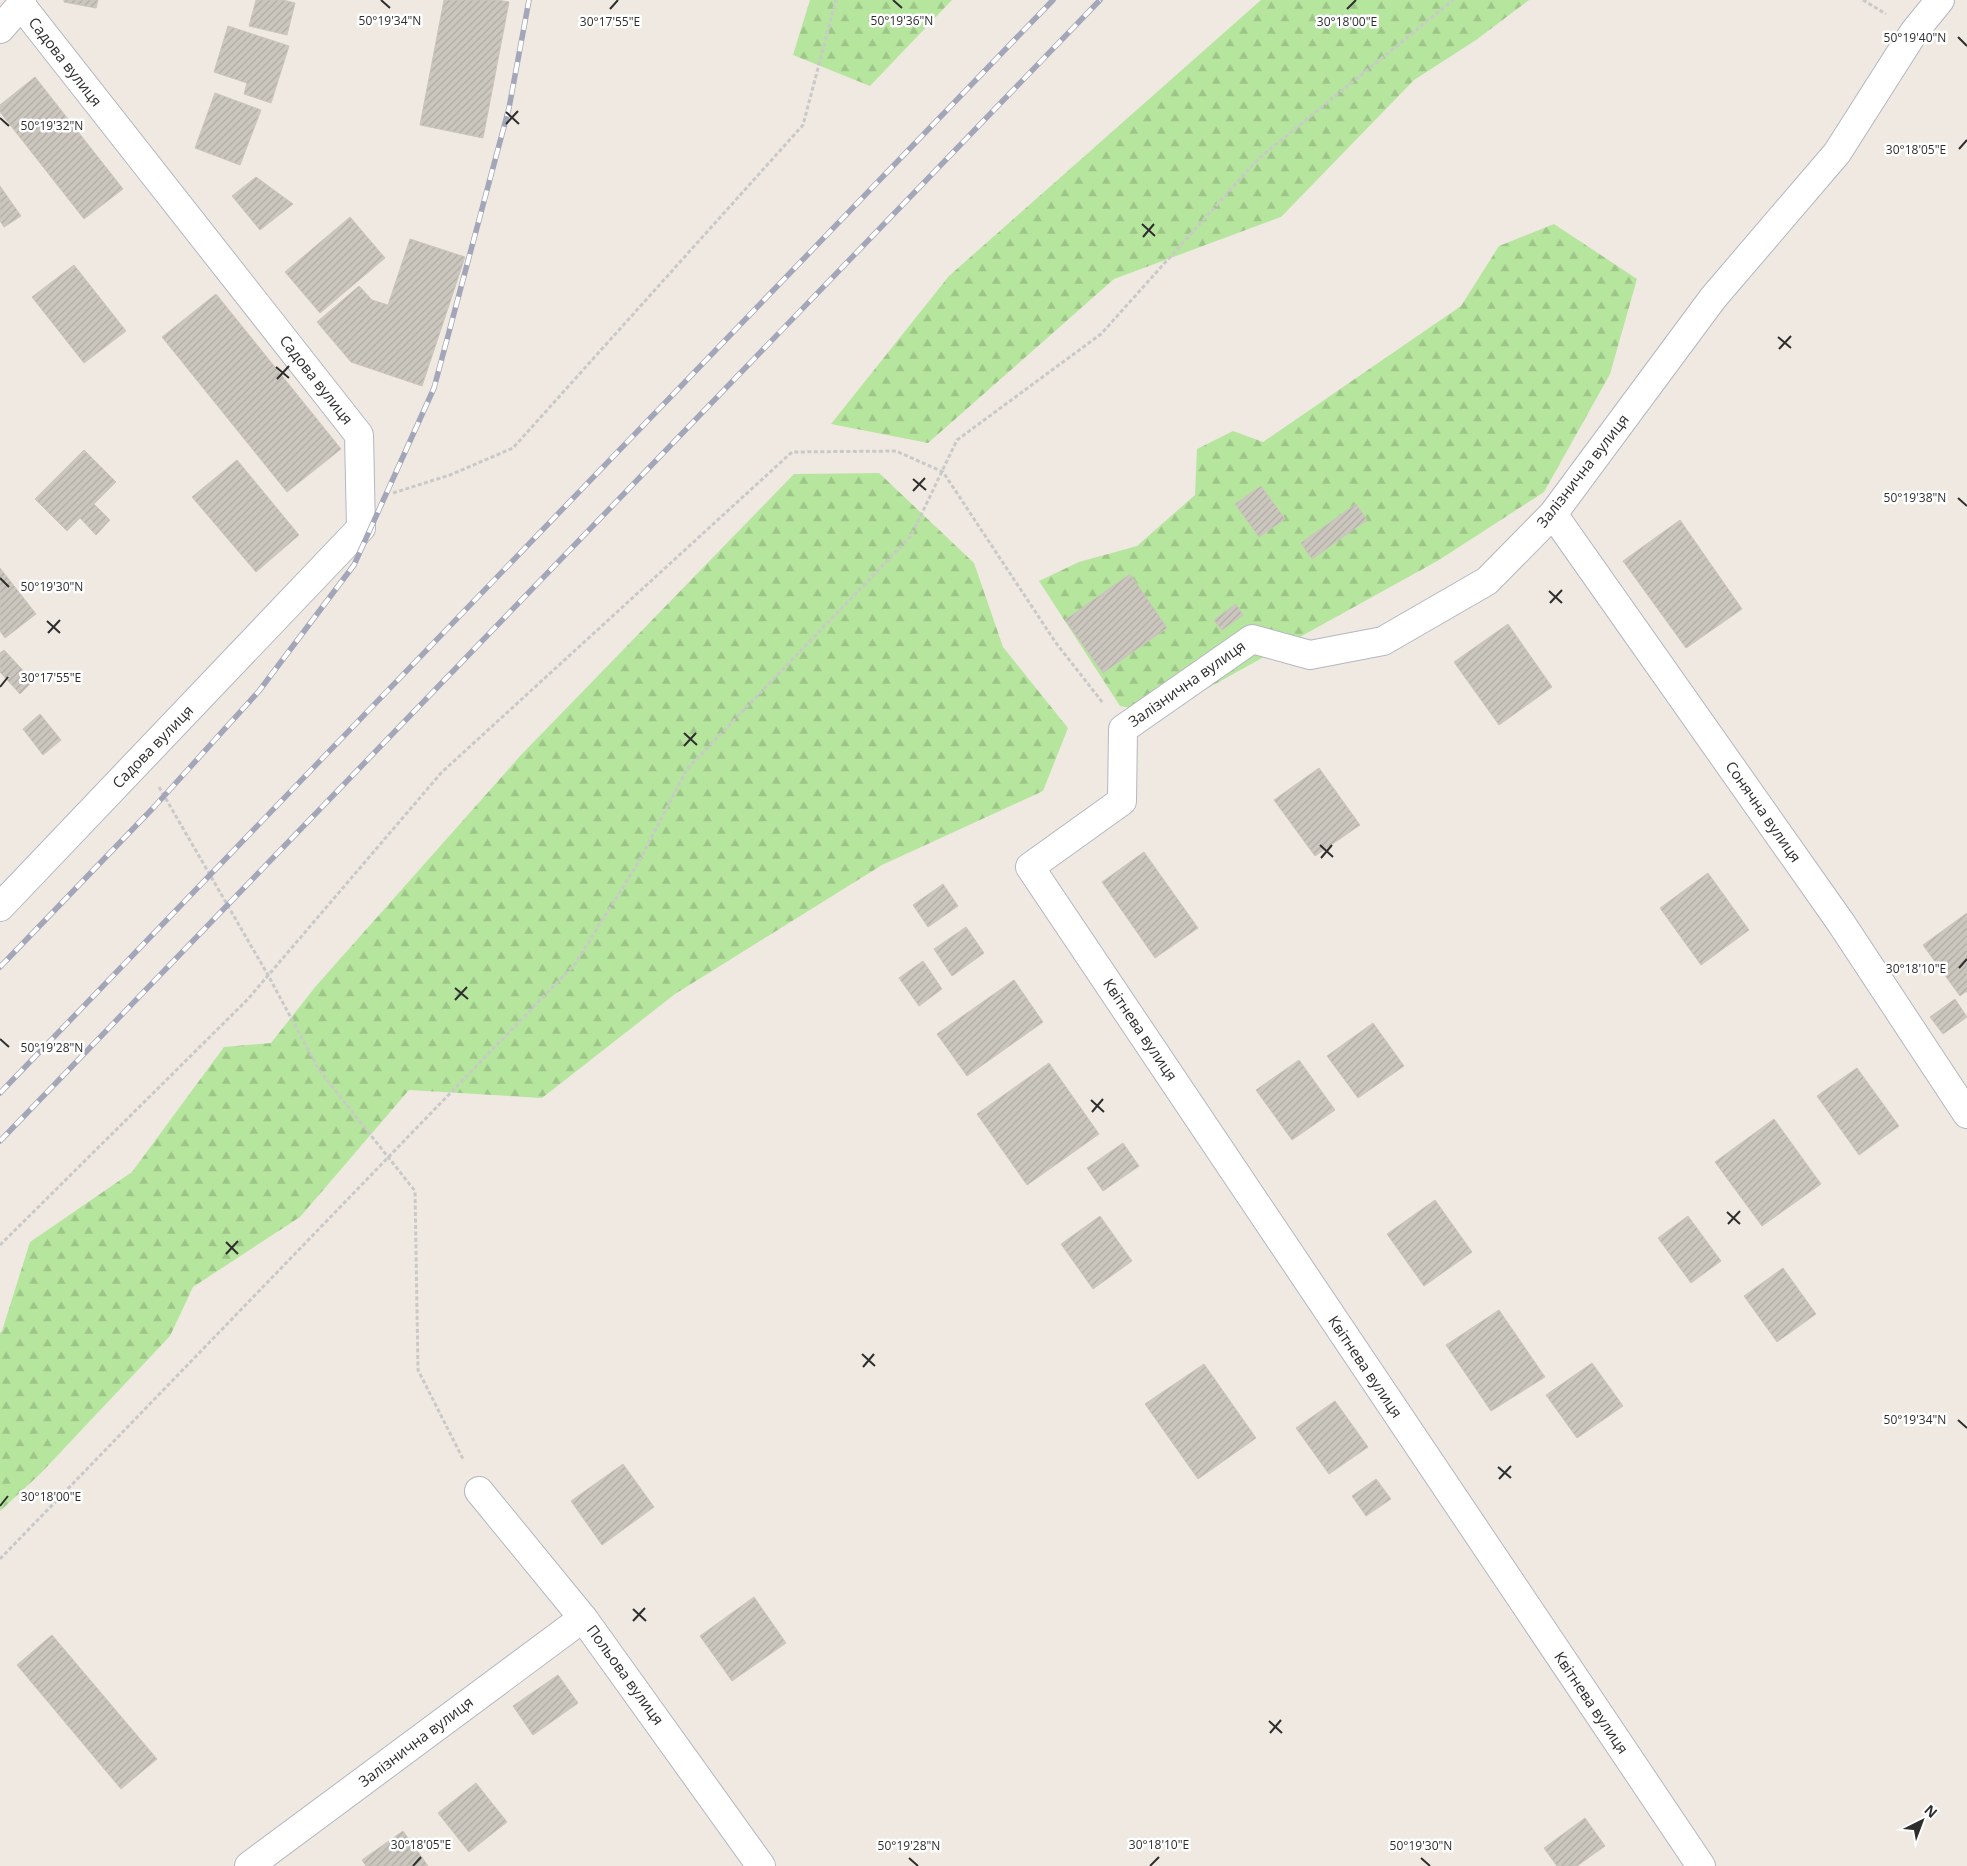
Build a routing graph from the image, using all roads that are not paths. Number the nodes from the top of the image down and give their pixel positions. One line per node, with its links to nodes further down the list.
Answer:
1 (1940, 0): 4 (street, Залізнична вулиця)
2 (21, 2): 3 (street); 6 (street, Садова вулиця)
3 (0, 29)
4 (1553, 514): 5 (street, Залізнична вулиця); 7 (street, Сонячна вулиця)
5 (1030, 867): 12 (street, Квітнева вулиця)
6 (0, 907)
7 (1967, 1114)
8 (479, 1491): 9 (street, Польова вулиця)
9 (583, 1618): 10 (street, Залізнична вулиця); 11 (street, Польова вулиця)
10 (249, 1866)
11 (761, 1866)
12 (1701, 1866)

